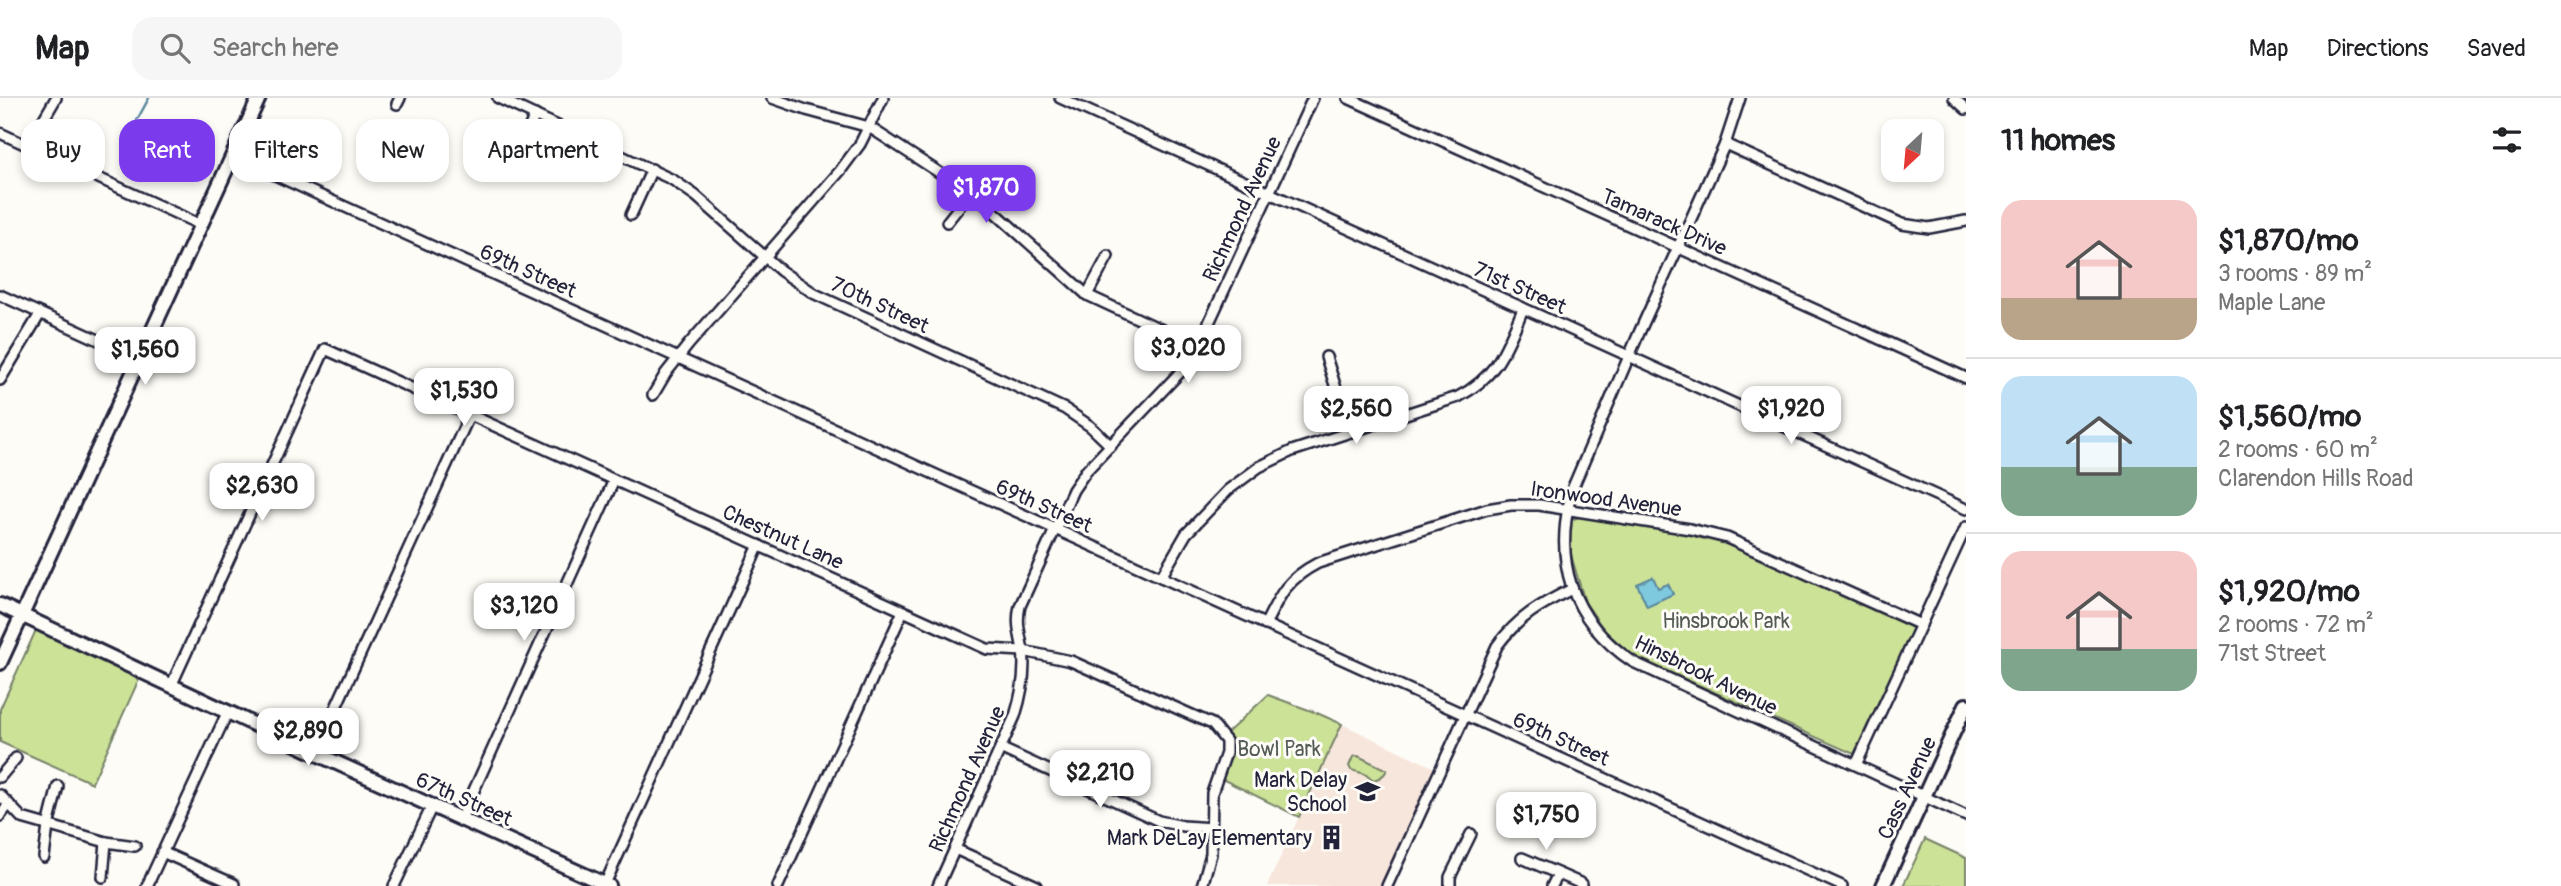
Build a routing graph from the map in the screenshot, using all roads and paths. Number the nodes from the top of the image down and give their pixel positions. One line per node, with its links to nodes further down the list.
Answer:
1 (56, 98): 13 (street)
2 (259, 98): 14 (street)
3 (498, 98): 12 (street, 70th Street)
4 (772, 98): 16 (street)
5 (883, 98): 16 (street)
6 (1060, 98): 25 (street, 71st Street)
7 (1313, 98): 25 (street, Richmond Avenue)
8 (1348, 98): 30 (street, Tamarack Drive)
9 (1740, 98): 19 (street, Hinsbrook Avenue)
10 (1954, 98): 11 (street)
11 (1966, 109)
12 (535, 114): 15 (street); 21 (street, 70th Street)
13 (44, 119)
14 (250, 119)
15 (533, 119)
16 (869, 127): 24 (street); 32 (street)
17 (0, 133): 18 (street)
18 (21, 142)
19 (1725, 144): 27 (street); 30 (street, Hinsbrook Avenue)
20 (229, 165): 29 (street)
21 (652, 169): 26 (street); 32 (street, 70th Street)
22 (105, 181): 29 (street)
23 (290, 182): 40 (street, 69th Street)
24 (970, 193): 28 (street); 33 (street)
25 (1269, 193): 35 (street, 71st Street); 37 (street, Richmond Avenue)
26 (631, 215)
27 (1966, 221)
28 (947, 222)
29 (201, 225): 41 (street)
30 (1678, 247): 38 (street, Hinsbrook Avenue); 42 (street, Tamarack Drive)
31 (1108, 256): 33 (street)
32 (765, 257): 40 (street); 47 (street, 70th Street)
33 (1087, 295): 37 (street)
34 (0, 296): 36 (street)
35 (1523, 309): 38 (street, 71st Street); 46 (street)
36 (40, 314): 41 (street); 43 (street)
37 (1199, 347): 47 (street, Richmond Avenue)
38 (1629, 356): 49 (street, 71st Street); 50 (street, Hinsbrook Avenue)
39 (1326, 357): 46 (street)
40 (678, 358): 44 (street); 52 (street, 69th Street)
41 (139, 359): 58 (street)
42 (1966, 378)
43 (0, 380)
44 (653, 395)
45 (470, 414): 48 (street, Chestnut Lane); 63 (street, Chestnut Lane); 68 (street)
46 (1350, 432): 54 (street)
47 (1111, 446): 52 (street, Richmond Avenue)
48 (614, 480): 53 (street, Chestnut Lane); 79 (street)
49 (1966, 509)
50 (1566, 510): 55 (street, Hinsbrook Avenue); 59 (street, Ironwood Avenue); 60 (street, Ironwood Avenue)
51 (1966, 527): 60 (street)
52 (1055, 529): 54 (street, 69th Street); 61 (street, Richmond Avenue)
53 (759, 545): 57 (street, Chestnut Lane); 93 (street)
54 (1161, 577): 59 (street, 69th Street)
55 (1572, 589): 66 (street); 70 (street, Hinsbrook Avenue)
56 (0, 605): 58 (street, 67th Street)
57 (903, 611): 61 (street, Chestnut Lane); 96 (street)
58 (22, 615): 62 (street); 63 (street, 67th Street)
59 (1265, 625): 66 (street, 69th Street)
60 (1921, 625): 70 (street)
61 (1023, 651): 67 (street, Richmond Avenue); 81 (street, Chestnut Lane)
62 (0, 663)
63 (172, 684): 65 (street, 67th Street)
64 (1966, 705): 74 (street, Cass Avenue)
65 (228, 712): 68 (street, 67th Street); 86 (street)
66 (1464, 715): 100 (street); 103 (street, 69th Street)
67 (1000, 748): 81 (street); 85 (street, Richmond Avenue)
68 (315, 752): 76 (street, 67th Street)
69 (16, 758): 71 (street)
70 (1856, 765): 74 (street, Hinsbrook Avenue)
71 (0, 776)
72 (58, 786): 80 (street)
73 (0, 795): 75 (street)
74 (1924, 798): 78 (street, Hinsbrook Avenue); 104 (street, Cass Avenue)
75 (9, 804): 77 (street); 80 (street)
76 (432, 806): 79 (street, 67th Street); 95 (street)
77 (0, 816)
78 (1966, 816)
79 (461, 818): 93 (street, 67th Street)
80 (48, 825): 83 (street); 87 (street)
81 (1212, 828): 99 (street)
82 (1471, 834): 101 (street)
83 (106, 842): 84 (street); 90 (street)
84 (135, 846)
85 (955, 849): 97 (street, Richmond Avenue); 98 (street)
86 (162, 852): 91 (street); 94 (street)
87 (44, 857)
88 (1522, 858): 89 (street)
89 (1558, 874): 92 (street); 102 (street)
90 (103, 877)
91 (234, 884)
92 (1582, 884)
93 (607, 885)
94 (147, 886)
95 (394, 886)
96 (778, 886)
97 (938, 886)
98 (1037, 886)
99 (1202, 886)
100 (1387, 886)
101 (1450, 886)
102 (1552, 886)
103 (1842, 886)
104 (1883, 886)

